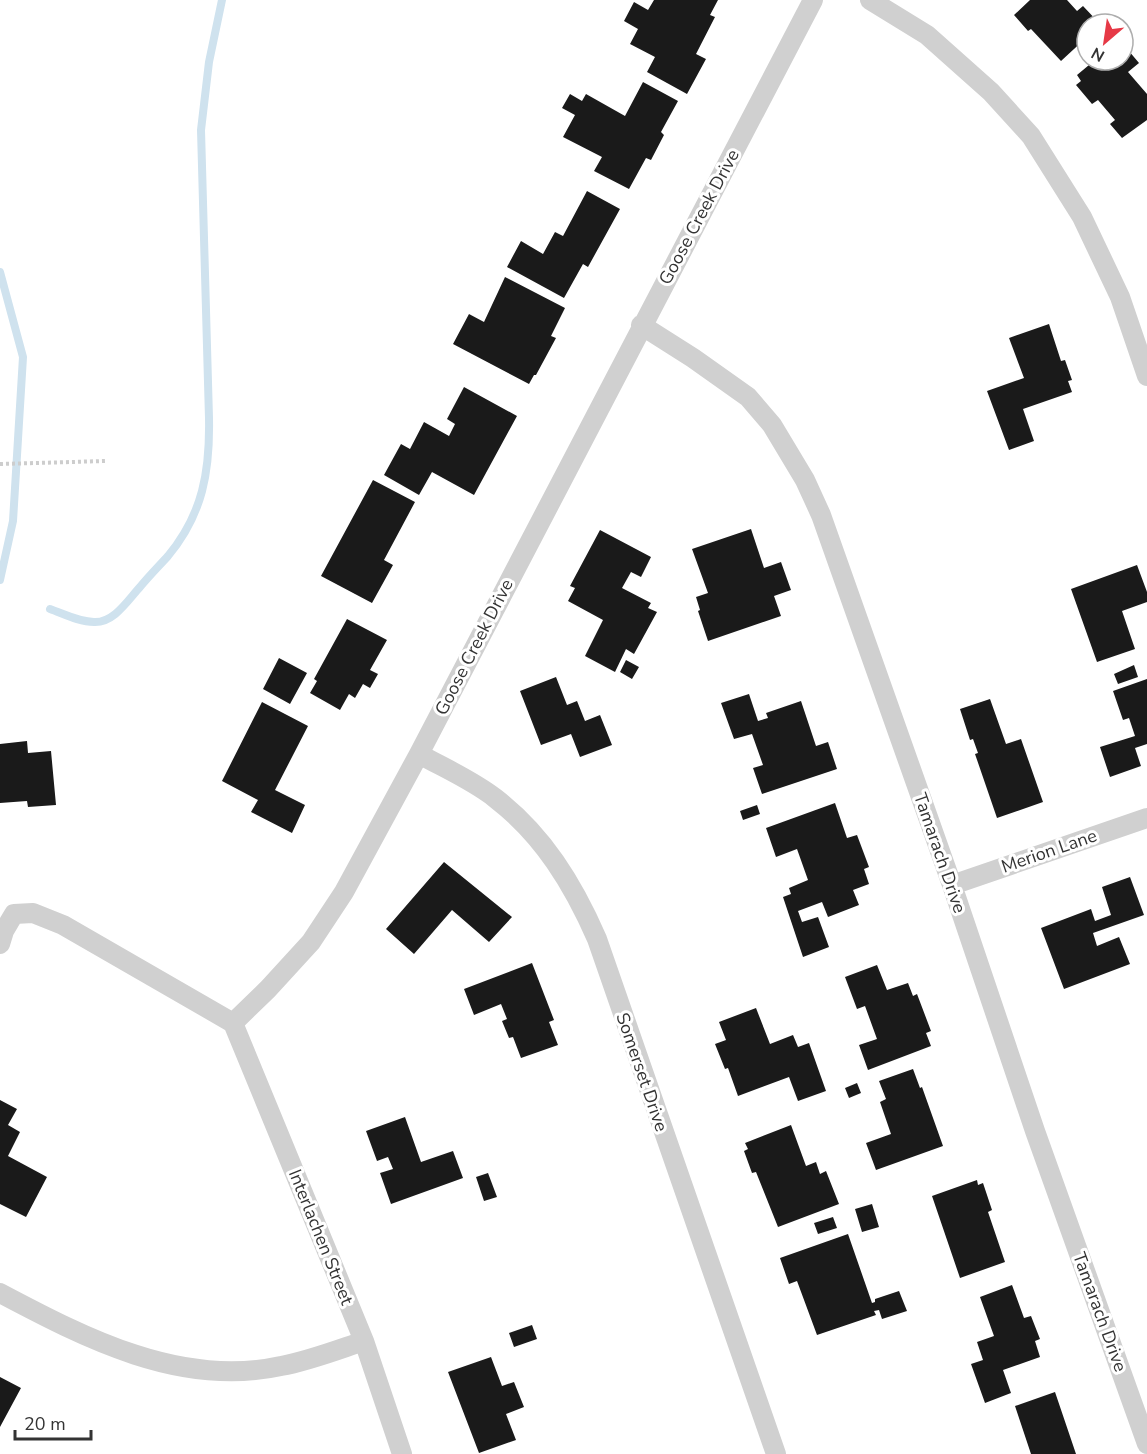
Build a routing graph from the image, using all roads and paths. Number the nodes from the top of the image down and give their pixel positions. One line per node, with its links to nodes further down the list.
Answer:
1 (813, 0): 3 (street, Goose Creek Drive)
2 (870, 0): 4 (street)
3 (641, 325): 7 (street, Goose Creek Drive); 9 (street, Tamarach Drive)
4 (1147, 376)
5 (106, 461): 6 (path)
6 (0, 464)
7 (419, 754): 11 (street, Goose Creek Drive); 16 (street, Somerset Drive)
8 (1147, 818): 9 (street, Merion Lane)
9 (951, 885): 14 (street, Tamarach Drive)
10 (0, 944): 11 (street)
11 (233, 1023): 13 (street, Interlachen Street)
12 (0, 1293): 13 (street)
13 (364, 1341): 15 (street, Interlachen Street)
14 (1147, 1444)
15 (402, 1454)
16 (776, 1454)

